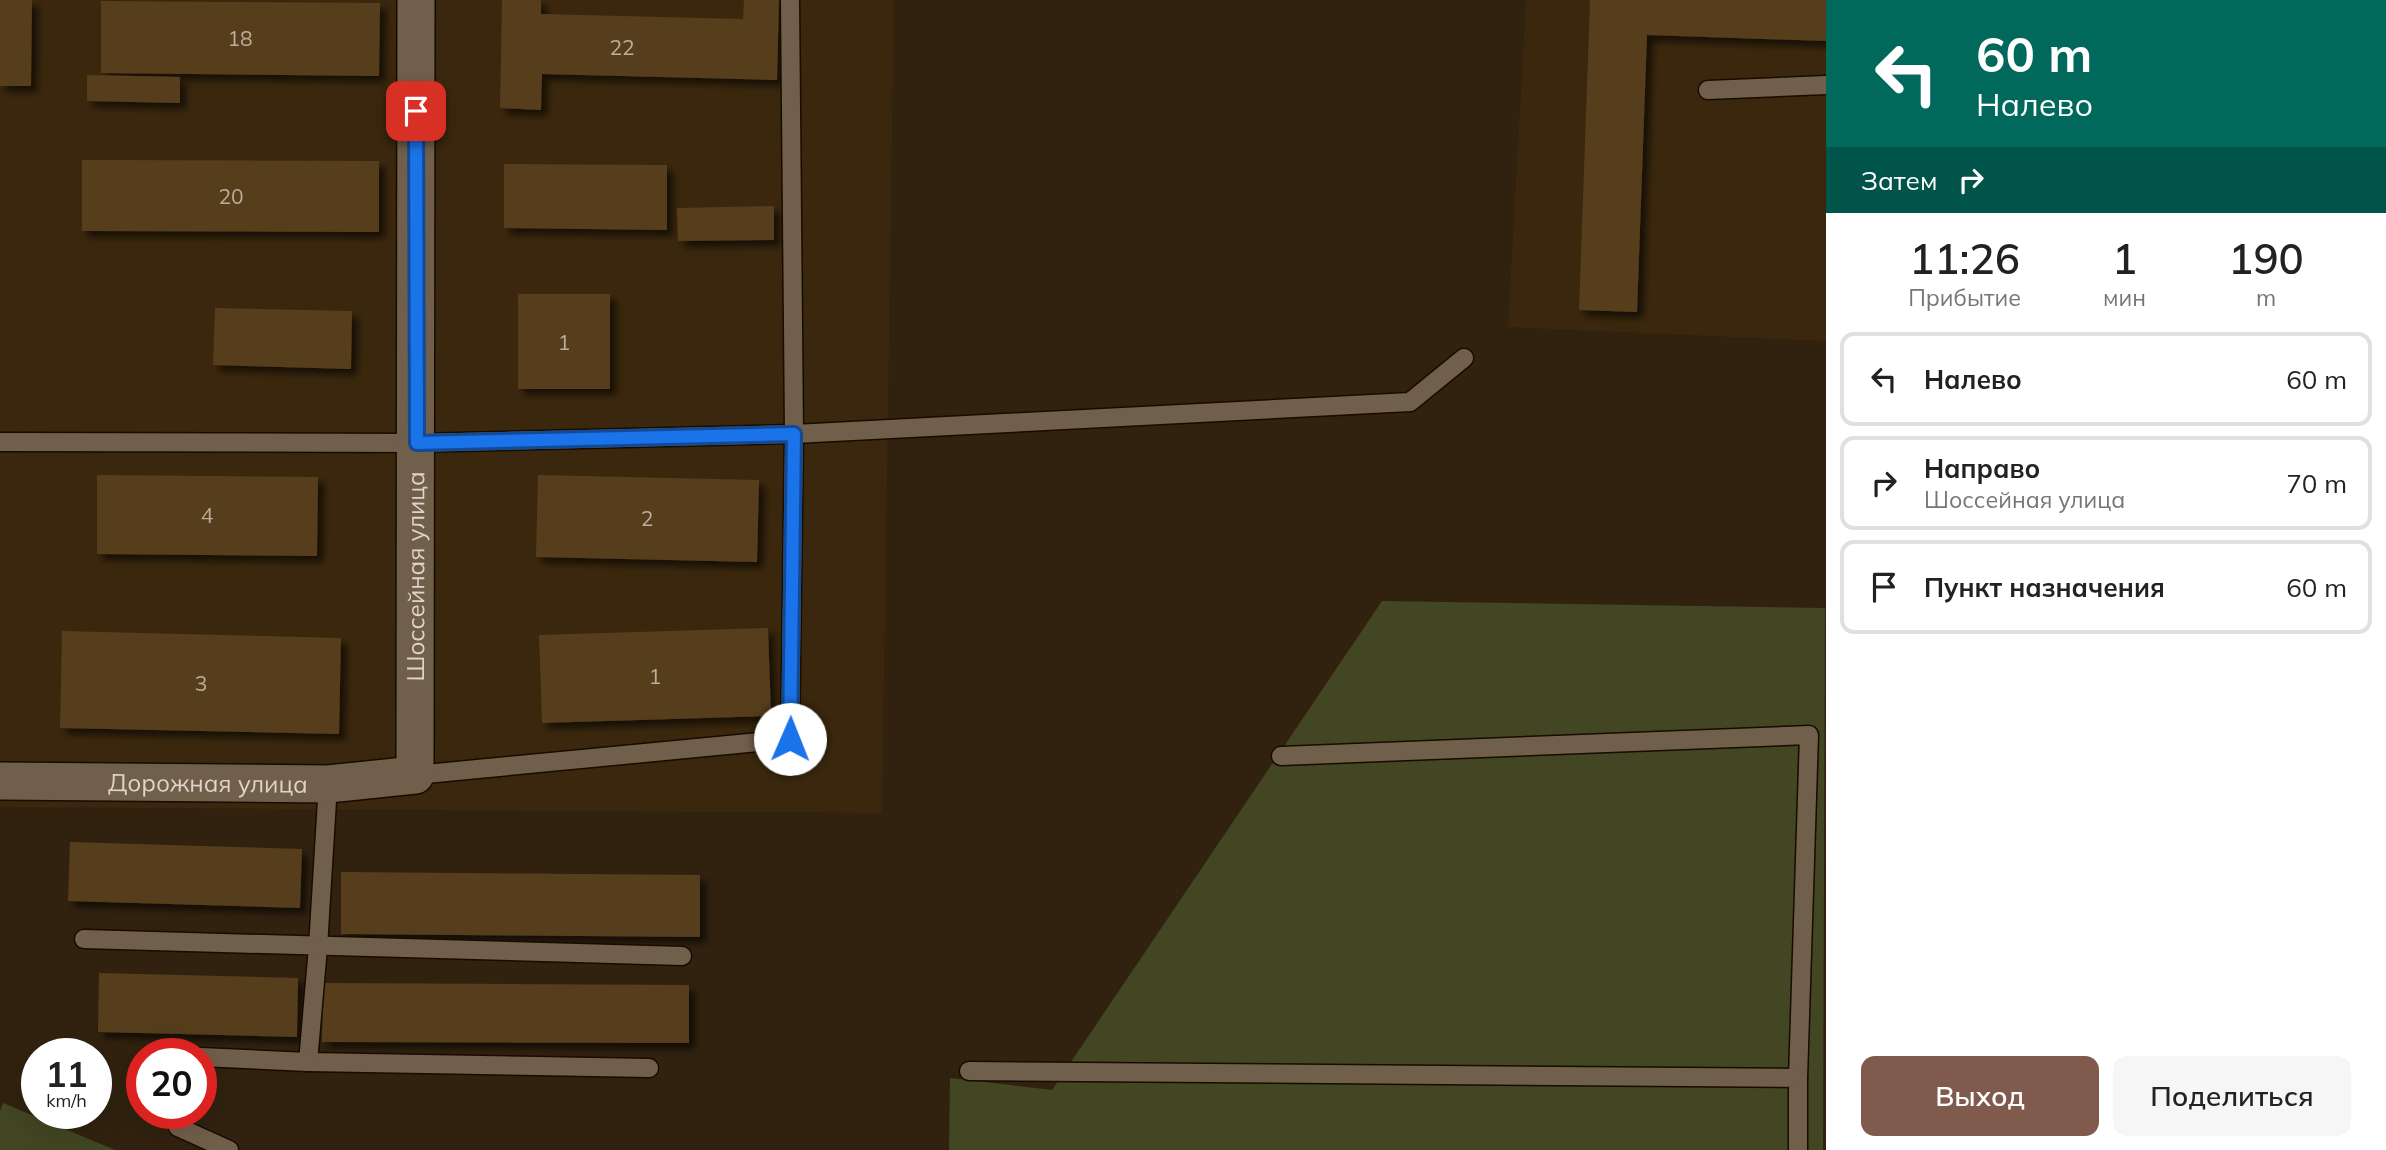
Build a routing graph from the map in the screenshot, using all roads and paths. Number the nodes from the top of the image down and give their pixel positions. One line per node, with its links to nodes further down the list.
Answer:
1 (416, 0): 8 (street, Шоссейная улица)
2 (790, 0): 6 (lane)
3 (1826, 85): 4 (lane)
4 (1708, 90)
5 (1464, 358): 6 (lane)
6 (794, 434): 8 (lane); 10 (lane)
7 (0, 442): 8 (lane)
8 (417, 443): 10 (street, Шоссейная улица)
9 (1281, 756): 20 (lane)
10 (415, 775): 12 (street, Дорожная улица)
11 (0, 781): 12 (street, Дорожная улица)
12 (328, 785): 14 (lane)
13 (85, 939): 14 (lane)
14 (318, 947): 15 (lane); 17 (lane)
15 (682, 956)
16 (217, 1059): 17 (lane)
17 (308, 1062): 18 (lane)
18 (649, 1068)
19 (969, 1071): 20 (lane)
20 (1798, 1078): 23 (lane)
21 (182, 1129): 22 (lane)
22 (229, 1150)
23 (1798, 1150)

